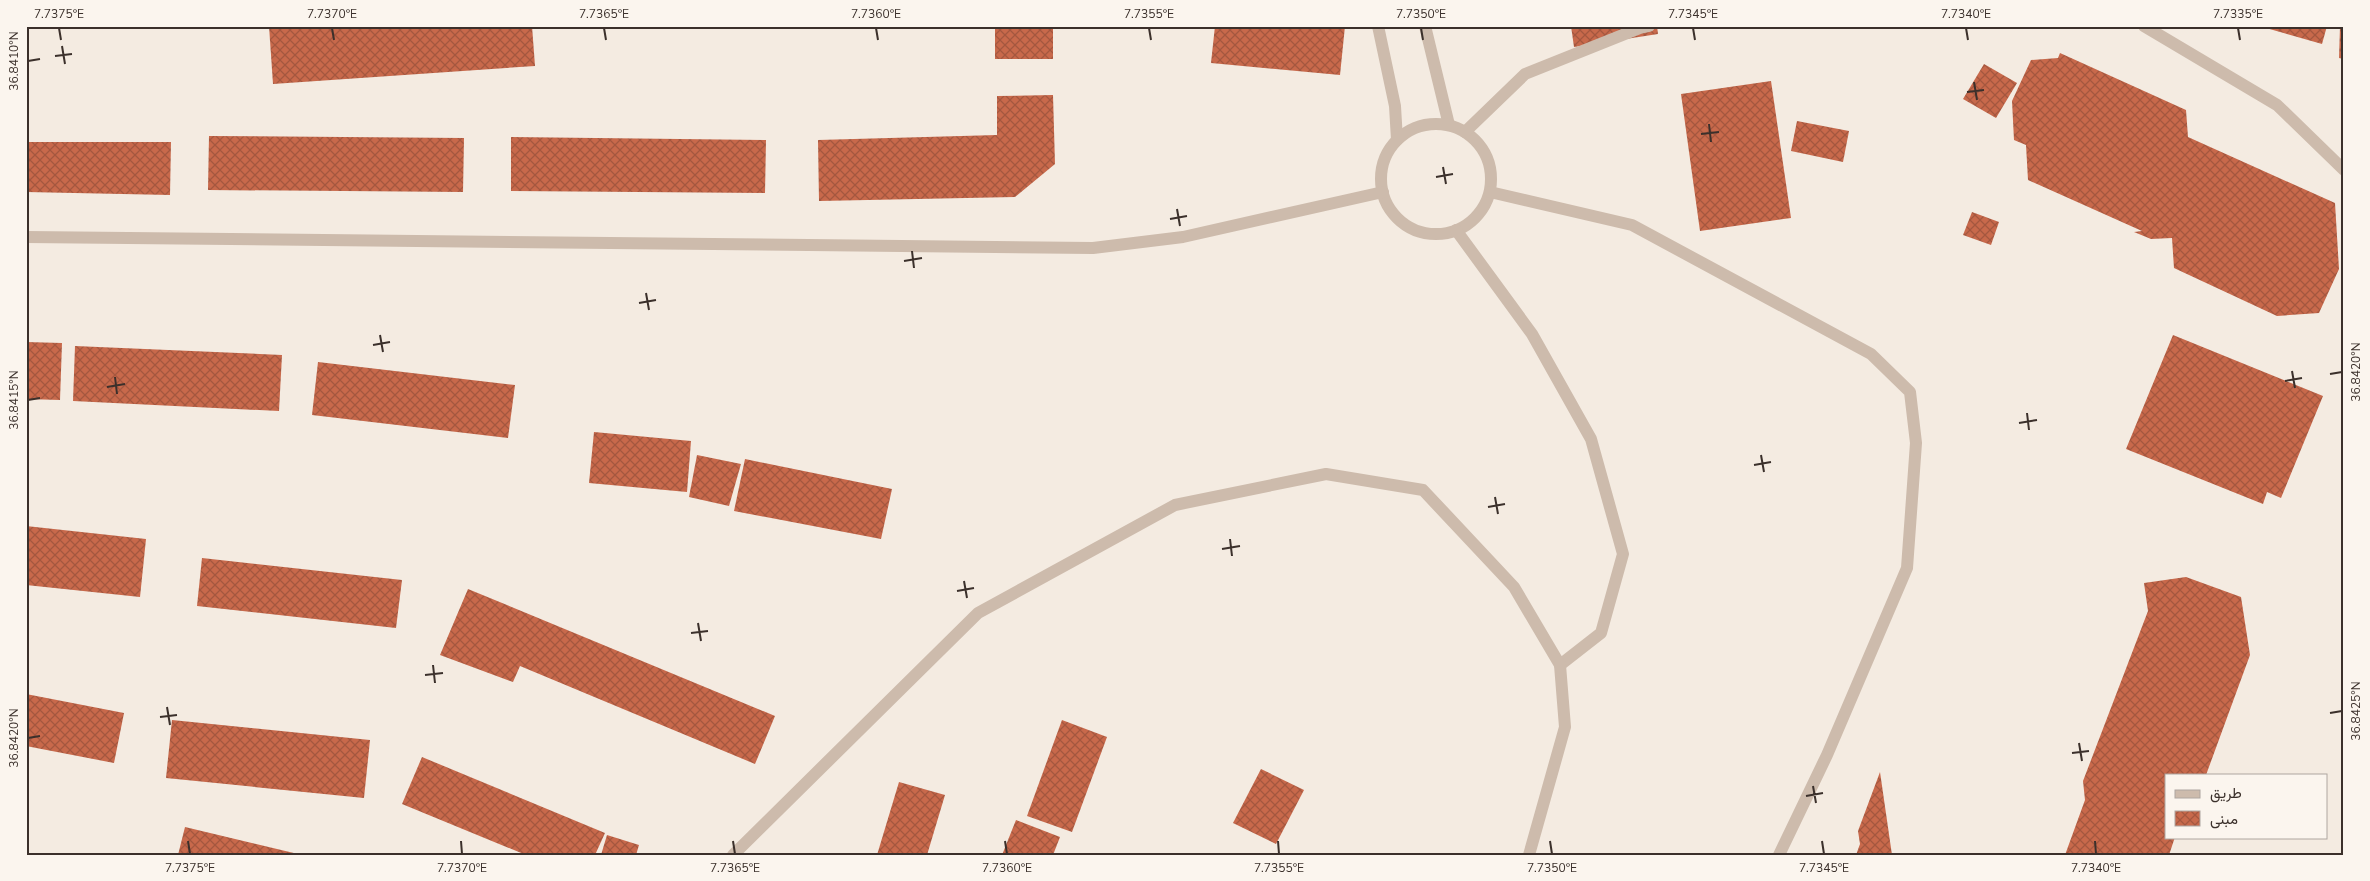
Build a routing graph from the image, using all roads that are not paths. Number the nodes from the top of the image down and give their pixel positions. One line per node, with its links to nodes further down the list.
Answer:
1 (1378, 26): 7 (street)
2 (1425, 26): 5 (street)
3 (1649, 26): 6 (street)
4 (2144, 26): 8 (street)
5 (1449, 125): 6 (street); 7 (street)
6 (1465, 132): 10 (street)
7 (1397, 140): 9 (street)
8 (2344, 170)
9 (1383, 192): 11 (street); 12 (street)
10 (1490, 192): 11 (street); 16 (street)
11 (1456, 230): 13 (street)
12 (26, 237)
13 (1560, 665): 14 (street); 15 (street)
14 (733, 855)
15 (1529, 855)
16 (1779, 855)

